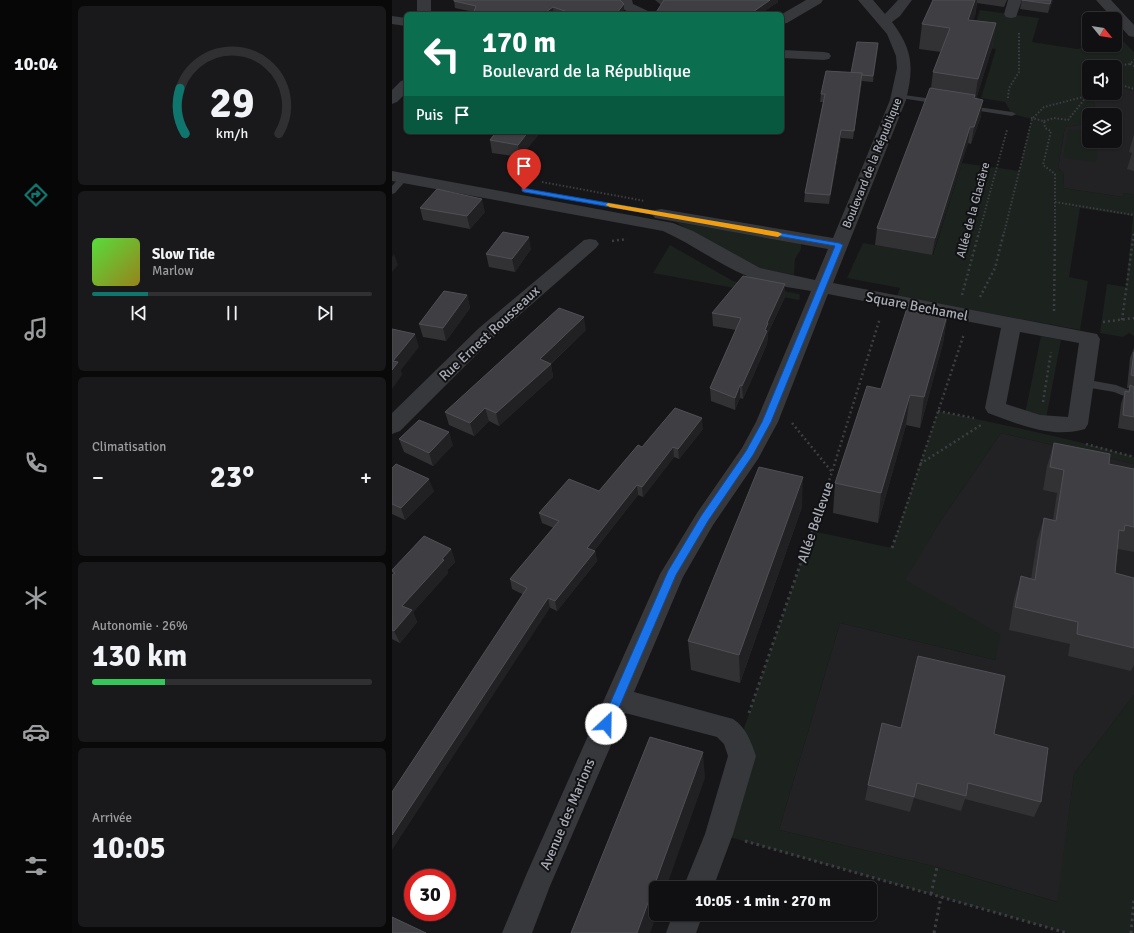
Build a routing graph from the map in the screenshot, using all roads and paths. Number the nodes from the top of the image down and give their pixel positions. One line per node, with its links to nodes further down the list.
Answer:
1 (424, 0): 8 (street)
2 (625, 0): 9 (street)
3 (816, 0): 11 (street)
4 (865, 0): 13 (street, Boulevard de la République)
5 (905, 0): 13 (street)
6 (1015, 0): 10 (street)
7 (1103, 0): 15 (street)
8 (424, 12)
9 (639, 12)
10 (1011, 14): 31 (path, Allée de la Glacière)
11 (784, 19)
12 (392, 20): 14 (street)
13 (884, 21): 25 (street, Boulevard de la République)
14 (404, 22)
15 (1134, 33)
16 (784, 54): 17 (street)
17 (824, 56)
18 (1134, 60): 19 (path)
19 (1130, 64): 20 (path); 21 (path)
20 (1122, 65)
21 (1134, 66)
22 (1122, 85): 24 (path)
23 (404, 86): 27 (street)
24 (1134, 88)
25 (900, 96): 29 (lane); 39 (street, Boulevard de la République)
26 (1082, 97): 32 (path)
27 (392, 98)
28 (1084, 100): 33 (path)
29 (947, 103)
30 (962, 106): 31 (lane)
31 (1011, 114): 32 (path); 42 (path, Allée de la Glacière)
32 (1032, 119): 33 (path); 42 (path)
33 (1044, 121): 35 (path)
34 (395, 178): 39 (street, Boulevard de la République); 40 (street, Boulevard de la République)
35 (1055, 202): 36 (path); 47 (path)
36 (1134, 215)
37 (1134, 232): 44 (path)
38 (590, 244): 53 (street, Rue Ernest Rousseaux)
39 (839, 245): 40 (street, Avenue des Marions)
40 (821, 288): 41 (street, Square Bechamel); 50 (street, Avenue des Marions)
41 (886, 300): 42 (street, Square Bechamel); 57 (path, Allée Bellevue)
42 (963, 315): 46 (street, Square Bechamel); 56 (path)
43 (1134, 318): 44 (path)
44 (1122, 320): 45 (path)
45 (1101, 322)
46 (1012, 324): 47 (street, Square Bechamel); 52 (street, Square Bechamel)
47 (1054, 332): 48 (street, Square Bechamel); 52 (path)
48 (1083, 383): 49 (lane); 52 (street, Square Bechamel)
49 (1134, 396)
50 (768, 418): 57 (path); 59 (street, Avenue des Marions)
51 (986, 421): 56 (path)
52 (1039, 423)
53 (392, 426)
54 (1085, 444): 55 (path)
55 (1134, 457)
56 (920, 464): 58 (path)
57 (832, 472): 60 (path, Allée Bellevue)
58 (892, 548)
59 (617, 699): 60 (street); 68 (street, Avenue des Marions)
60 (739, 743): 61 (street)
61 (719, 834): 63 (street); 64 (path)
62 (937, 867): 64 (path)
63 (701, 881)
64 (932, 894): 65 (path)
65 (941, 897): 70 (path); 71 (path)
66 (1134, 899): 72 (path)
67 (685, 921): 69 (street)
68 (517, 933)
69 (681, 933)
70 (934, 933)
71 (1067, 933)
72 (1131, 933)

